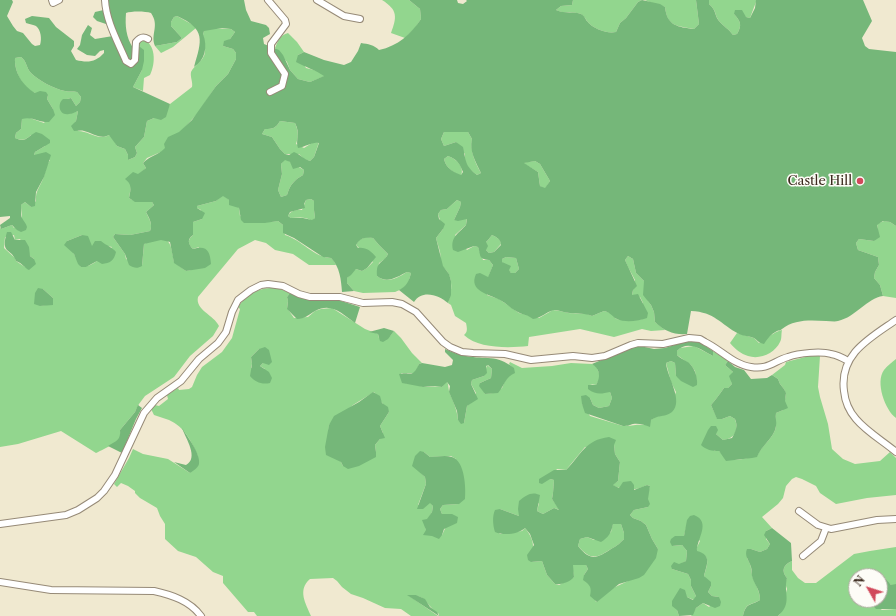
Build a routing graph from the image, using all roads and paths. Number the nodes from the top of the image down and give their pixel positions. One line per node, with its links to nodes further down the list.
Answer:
1 (52, 0): 2 (street)
2 (59, 0)
3 (105, 0): 7 (street)
4 (268, 0): 8 (street)
5 (317, 0): 6 (street)
6 (360, 19)
7 (148, 38)
8 (270, 92)
9 (896, 320): 10 (street)
10 (848, 361): 11 (street); 14 (street)
11 (896, 452)
12 (799, 511): 15 (street)
13 (896, 519): 15 (street)
14 (0, 524)
15 (826, 528): 16 (street)
16 (803, 556)
17 (0, 582): 18 (street)
18 (201, 616)

